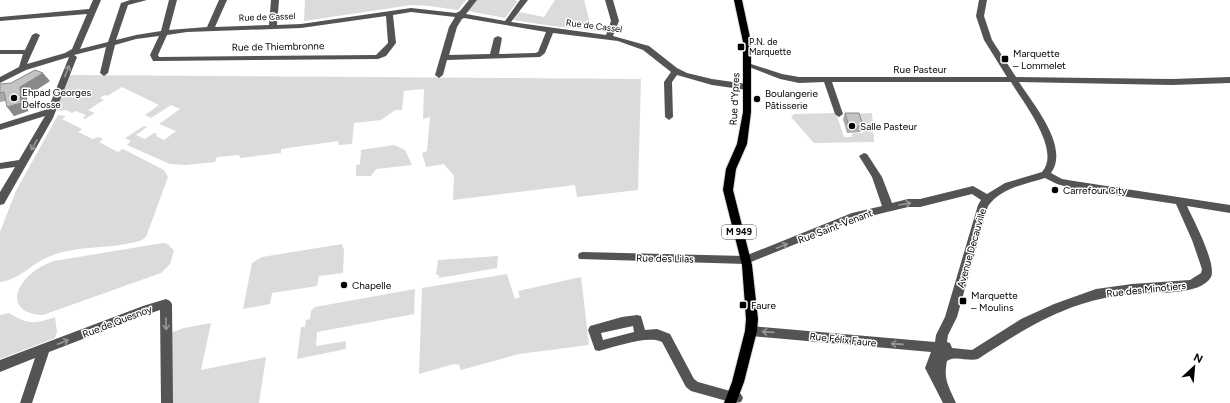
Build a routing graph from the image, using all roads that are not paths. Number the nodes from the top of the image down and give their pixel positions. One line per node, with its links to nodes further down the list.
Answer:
1 (96, 0): 11 (street)
2 (143, 0): 23 (street)
3 (174, 0): 19 (street)
4 (223, 0): 17 (street)
5 (275, 0): 16 (street)
6 (473, 0): 13 (street)
7 (524, 0): 15 (street)
8 (608, 0): 21 (street)
9 (738, 0): 29 (main road, Rue d'Ypres / M 949)
10 (983, 0): 36 (street)
11 (91, 12): 14 (street); 26 (street)
12 (389, 12): 13 (street, Rue de Cassel); 16 (street, Rue de Cassel); 19 (street, Rue de Thiembronne)
13 (460, 15): 15 (street, Rue de Cassel); 28 (street)
14 (0, 19)
15 (506, 24): 18 (street, Rue de Cassel)
16 (273, 28): 17 (street, Rue de Cassel)
17 (210, 29): 19 (street, Rue de Cassel)
18 (550, 31): 21 (street, Rue de Cassel); 27 (street)
19 (164, 33): 23 (street, Rue de Cassel)
20 (36, 35): 25 (street)
21 (609, 37): 31 (street, Rue de Cassel)
22 (498, 38): 27 (street)
23 (111, 43): 26 (street, Rue de Cassel); 32 (street)
24 (0, 52): 25 (street)
25 (28, 52): 30 (street)
26 (74, 54): 30 (street, Rue de Cassel); 39 (street, one-way to 26)
27 (494, 56): 28 (street)
28 (444, 58): 33 (street)
29 (748, 65): 35 (street, Rue Pasteur); 38 (main road, Rue d'Ypres / M 949)
30 (23, 68): 34 (street, Rue de Cassel)
31 (676, 71): 38 (street, Rue de Cassel); 41 (street)
32 (104, 73)
33 (440, 75)
34 (0, 80)
35 (827, 80): 36 (street, Rue Pasteur); 40 (street)
36 (1014, 80): 37 (street, Rue Pasteur); 46 (street)
37 (1230, 80)
38 (747, 87): 53 (main road, Rue d'Ypres / M 949)
39 (52, 111): 42 (street); 44 (street, one-way to 44)
40 (839, 114)
41 (669, 117)
42 (0, 127)
43 (864, 156): 50 (street)
44 (22, 164): 45 (street); 48 (street)
45 (0, 166)
46 (1045, 174): 47 (street, Avenue Decauville); 49 (street)
47 (988, 199): 50 (street, Rue Saint-Venant, one-way to 47); 57 (street, Avenue Decauville)
48 (0, 201)
49 (1180, 202): 51 (street); 57 (street, Rue des Minotiers)
50 (888, 207): 53 (street, Rue Saint-Venant, one-way to 50)
51 (1230, 209)
52 (583, 256): 53 (street, Rue des Lilas)
53 (746, 260): 54 (main road, Rue d'Ypres / M 949)
54 (751, 330): 57 (street, Rue Félix Faure, one-way to 54); 60 (main road, Rue d'Ypres / M 949)
55 (641, 336): 60 (street)
56 (44, 349): 58 (street, Rue de Quesnoy); 61 (street); 62 (street, Rue de Quesnoy, one-way to 62)
57 (941, 351): 59 (street)
58 (0, 366)
59 (948, 398)
60 (734, 400)
61 (26, 403)
62 (167, 403)

